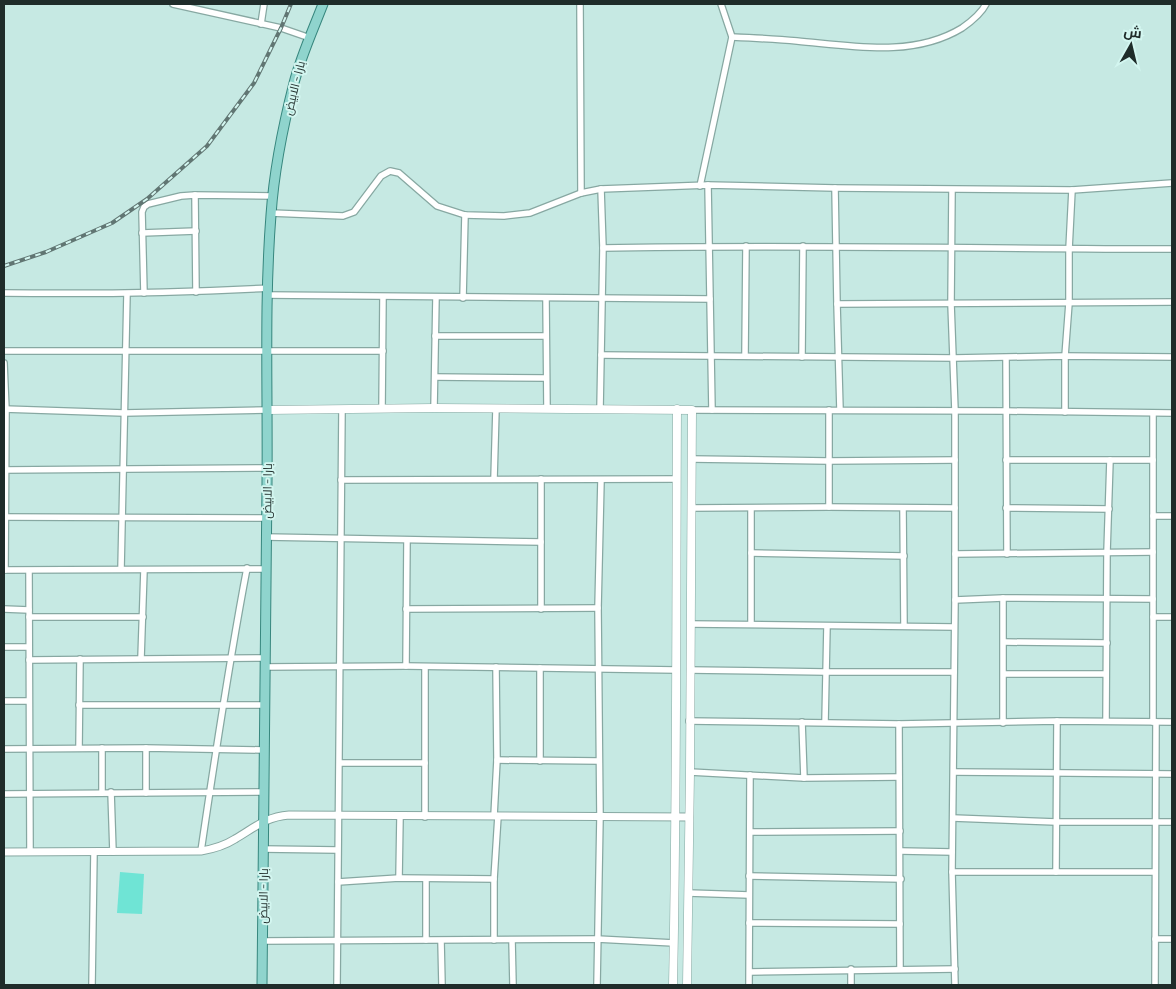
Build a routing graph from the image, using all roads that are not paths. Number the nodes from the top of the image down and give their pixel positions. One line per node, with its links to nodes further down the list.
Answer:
1 (173, 4): 7 (street)
2 (264, 4): 8 (street)
3 (323, 4): 10 (main road, بارا - الابيض)
4 (580, 4): 18 (street)
5 (721, 4): 9 (street)
6 (986, 4): 9 (street)
7 (180, 5): 8 (street)
8 (261, 24): 10 (street)
9 (732, 37): 13 (street)
10 (310, 38): 20 (main road, بارا - الابيض)
11 (1172, 184): 17 (street)
12 (708, 185): 13 (street); 14 (street); 25 (street)
13 (700, 186): 15 (street)
14 (836, 188): 16 (street); 28 (street)
15 (601, 189): 18 (street); 29 (street)
16 (952, 190): 17 (street); 30 (street)
17 (1072, 190): 31 (street)
18 (581, 193): 22 (street)
19 (195, 194): 20 (street); 23 (street); 24 (street)
20 (274, 196): 21 (main road, بارا - الابيض)
21 (271, 213): 22 (street); 34 (main road, بارا - الابيض)
22 (464, 215): 40 (street)
23 (196, 231): 24 (street); 33 (street)
24 (142, 233): 36 (street)
25 (710, 246): 26 (street); 29 (street); 43 (street)
26 (746, 246): 27 (street); 56 (street)
27 (802, 246): 28 (street); 59 (street)
28 (836, 246): 30 (street); 46 (street)
29 (603, 248): 42 (street)
30 (952, 248): 31 (street); 47 (street)
31 (1068, 249): 32 (street); 45 (street)
32 (1172, 249)
33 (196, 292): 34 (street); 36 (street)
34 (267, 292): 38 (street); 52 (main road, بارا - الابيض)
35 (4, 293): 37 (street)
36 (144, 293): 37 (street)
37 (127, 294): 51 (street)
38 (383, 297): 39 (street); 53 (street)
39 (436, 297): 40 (street); 48 (street)
40 (463, 298): 41 (street)
41 (546, 299): 42 (street); 49 (street)
42 (603, 299): 43 (street); 54 (street)
43 (710, 299): 55 (street)
44 (1172, 302): 45 (street)
45 (1069, 303): 47 (street); 58 (street)
46 (837, 304): 47 (street); 57 (street)
47 (952, 304): 61 (street)
48 (435, 336): 49 (street); 64 (street)
49 (546, 336): 65 (street)
50 (4, 350): 51 (street)
51 (126, 350): 52 (street); 82 (street)
52 (268, 351): 53 (street); 73 (main road, بارا - الابيض)
53 (383, 351): 68 (street)
54 (601, 355): 55 (street); 71 (street)
55 (710, 356): 56 (street); 76 (street)
56 (746, 356): 59 (street)
57 (839, 356): 59 (street); 61 (street); 78 (street)
58 (1066, 356): 60 (street); 62 (street); 81 (street)
59 (802, 357)
60 (1172, 357)
61 (954, 358): 62 (street); 79 (street)
62 (1006, 358): 80 (street)
63 (4, 363): 72 (street)
64 (435, 377): 65 (street); 66 (street)
65 (545, 378): 70 (street)
66 (434, 408): 68 (main road); 69 (main road)
67 (342, 409): 68 (main road); 73 (main road); 96 (street)
68 (382, 409)
69 (496, 409): 70 (main road); 94 (street)
70 (547, 409): 71 (main road)
71 (600, 409): 74 (main road)
72 (5, 410): 82 (street); 93 (street)
73 (268, 410): 82 (street); 91 (main road, بارا - الابيض)
74 (677, 410): 75 (main road); 95 (main road)
75 (692, 410): 76 (street); 85 (main road)
76 (712, 410): 77 (street)
77 (830, 410): 78 (street); 90 (street)
78 (840, 410): 79 (street)
79 (955, 410): 80 (street); 86 (street)
80 (1006, 411): 81 (street); 87 (street)
81 (1065, 412): 83 (street)
82 (124, 413): 92 (street)
83 (1153, 413): 84 (street); 89 (street)
84 (1172, 413)
85 (692, 459): 90 (street); 100 (main road)
86 (955, 460): 90 (street); 103 (street)
87 (1006, 460): 88 (street); 104 (street)
88 (1110, 460): 89 (street); 105 (street)
89 (1153, 460): 106 (street)
90 (828, 462): 99 (street)
91 (267, 468): 92 (street); 110 (main road, بارا - الابيض)
92 (124, 469): 93 (street); 109 (street)
93 (4, 470): 108 (street)
94 (494, 479): 96 (street); 97 (street)
95 (677, 479): 98 (street); 160 (main road)
96 (341, 480): 112 (street)
97 (541, 480): 98 (street); 114 (street)
98 (601, 480): 132 (street)
99 (829, 507): 101 (street); 102 (street)
100 (691, 508): 101 (street); 140 (main road)
101 (751, 508): 117 (street)
102 (903, 508): 103 (street); 120 (street)
103 (955, 508): 118 (street)
104 (1006, 508): 105 (street); 119 (street)
105 (1109, 509): 115 (street)
106 (1153, 516): 107 (street); 116 (street)
107 (1172, 516)
108 (4, 517): 109 (street); 124 (street)
109 (123, 517): 110 (street); 122 (street)
110 (266, 518): 111 (main road, بارا - الابيض)
111 (266, 536): 112 (street); 123 (main road, بارا - الابيض)
112 (342, 538): 113 (street); 154 (street)
113 (407, 540): 114 (street); 134 (street)
114 (541, 542): 131 (street)
115 (1107, 552): 116 (street); 119 (street); 128 (street)
116 (1153, 552): 129 (street)
117 (750, 554): 120 (street); 141 (street)
118 (955, 554): 119 (street); 130 (street)
119 (1007, 554)
120 (904, 556): 143 (street)
121 (246, 568): 123 (street); 125 (street); 150 (street)
122 (121, 569): 125 (street); 126 (street)
123 (265, 569): 153 (main road, بارا - الابيض)
124 (4, 570): 126 (street)
125 (144, 570): 137 (street)
126 (29, 571): 135 (street)
127 (1003, 598): 128 (street); 130 (street); 145 (street)
128 (1107, 598): 129 (street); 146 (street)
129 (1153, 599): 138 (street)
130 (956, 600): 144 (street)
131 (542, 608): 132 (street); 134 (street)
132 (598, 608): 159 (street)
133 (4, 609): 135 (street)
134 (406, 609): 155 (street)
135 (29, 610): 136 (street)
136 (29, 617): 137 (street); 148 (street)
137 (143, 617): 149 (street)
138 (1153, 617): 139 (street); 176 (street)
139 (1172, 617)
140 (691, 624): 141 (street); 161 (main road)
141 (751, 624): 142 (street)
142 (827, 626): 143 (street); 162 (street)
143 (904, 626): 144 (street)
144 (954, 627): 163 (street)
145 (1004, 642): 146 (street); 164 (street)
146 (1107, 642): 165 (street)
147 (4, 647): 148 (street)
148 (29, 647): 152 (street)
149 (141, 658): 150 (street); 151 (street)
150 (230, 658): 153 (street); 169 (street)
151 (80, 659): 152 (street); 168 (street)
152 (29, 660): 167 (street)
153 (264, 662): 154 (street); 170 (main road, بارا - الابيض)
154 (339, 666): 155 (street); 191 (street)
155 (406, 666): 156 (street)
156 (425, 667): 157 (street); 192 (street)
157 (496, 668): 158 (street); 188 (street)
158 (540, 668): 159 (street); 189 (street)
159 (598, 668): 160 (street); 190 (street)
160 (676, 670): 213 (main road)
161 (690, 670): 162 (street); 171 (main road)
162 (825, 672): 163 (street); 175 (street)
163 (954, 672): 178 (street)
164 (1004, 674): 165 (street); 179 (street)
165 (1106, 674): 173 (street)
166 (4, 701): 167 (street)
167 (29, 702): 186 (street)
168 (79, 705): 169 (street); 181 (street)
169 (224, 705): 170 (street); 184 (street)
170 (264, 705): 187 (main road, بارا - الابيض)
171 (689, 721): 174 (street); 193 (main road)
172 (1057, 721): 173 (street); 179 (street); 195 (street)
173 (1106, 721): 176 (street)
174 (802, 722): 175 (street); 200 (street)
175 (825, 722): 180 (street)
176 (1155, 722): 177 (street); 196 (street)
177 (1172, 722)
178 (953, 723): 179 (street); 180 (street); 194 (street)
179 (1003, 723)
180 (899, 724): 199 (street)
181 (79, 748): 182 (street); 186 (street)
182 (102, 748): 183 (street); 201 (street)
183 (146, 748): 184 (street); 205 (street)
184 (217, 748): 187 (street); 203 (street)
185 (4, 749): 186 (street)
186 (29, 749): 207 (street)
187 (263, 750): 204 (main road, بارا - الابيض)
188 (497, 760): 189 (street); 209 (street)
189 (540, 761): 190 (street)
190 (599, 761): 212 (street)
191 (340, 763): 192 (street); 208 (street)
192 (425, 763): 211 (street)
193 (690, 772): 198 (street); 214 (main road)
194 (954, 772): 195 (street); 215 (street)
195 (1056, 773): 196 (street); 217 (street)
196 (1156, 774): 197 (street); 218 (street)
197 (1172, 774)
198 (750, 775): 200 (street); 221 (street)
199 (899, 777): 200 (street); 220 (street)
200 (804, 778)
201 (102, 792): 202 (street); 207 (street)
202 (111, 792): 205 (street); 229 (street)
203 (210, 792): 204 (street); 205 (street); 224 (street)
204 (262, 792): 216 (main road, بارا - الابيض)
205 (146, 793)
206 (4, 794): 207 (street)
207 (30, 794): 227 (street)
208 (338, 815): 210 (street); 216 (street); 223 (street)
209 (496, 816): 211 (street); 212 (street); 238 (street)
210 (400, 817): 211 (street); 235 (street)
211 (425, 817)
212 (600, 817): 213 (street); 244 (street)
213 (675, 817): 214 (street); 253 (main road)
214 (689, 817): 240 (main road)
215 (953, 818): 217 (street); 230 (street)
216 (262, 821): 222 (main road, بارا - الابيض); 224 (street)
217 (1056, 822): 218 (street); 232 (street)
218 (1156, 822): 219 (street); 233 (street)
219 (1172, 822)
220 (900, 831): 221 (street); 225 (street)
221 (750, 832): 234 (street)
222 (263, 849): 223 (street); 250 (main road, بارا - الابيض)
223 (337, 850): 239 (street)
224 (201, 851): 229 (street)
225 (900, 851): 230 (street); 237 (street)
226 (4, 852): 227 (street)
227 (30, 852): 228 (street)
228 (94, 852): 229 (street); 258 (street)
229 (113, 852)
230 (952, 852): 231 (street)
231 (952, 872): 232 (street); 254 (street)
232 (1056, 872): 233 (street)
233 (1155, 872): 245 (street)
234 (749, 876): 237 (street); 241 (street)
235 (399, 878): 236 (street); 239 (street)
236 (426, 879): 238 (street); 247 (street)
237 (901, 879): 243 (street)
238 (494, 880): 248 (street)
239 (338, 882): 251 (street)
240 (688, 893): 241 (street); 265 (main road)
241 (749, 895): 242 (street)
242 (750, 923): 243 (street); 257 (street)
243 (900, 924): 256 (street)
244 (597, 939): 249 (street); 253 (street); 263 (street)
245 (1155, 939): 246 (street); 269 (street)
246 (1172, 939)
247 (426, 940): 251 (street); 252 (street)
248 (494, 940): 249 (street); 252 (street)
249 (512, 940): 262 (street)
250 (262, 941): 251 (street); 259 (main road, بارا - الابيض)
251 (338, 941): 260 (street)
252 (442, 941): 261 (street)
253 (674, 943): 264 (main road)
254 (955, 968): 256 (street); 268 (street)
255 (851, 969): 256 (street); 257 (street); 267 (street)
256 (900, 969)
257 (750, 972): 266 (street)
258 (92, 985)
259 (262, 985)
260 (337, 985)
261 (442, 985)
262 (513, 985)
263 (597, 985)
264 (673, 985)
265 (687, 985)
266 (750, 985)
267 (852, 985)
268 (955, 985)
269 (1155, 985)

